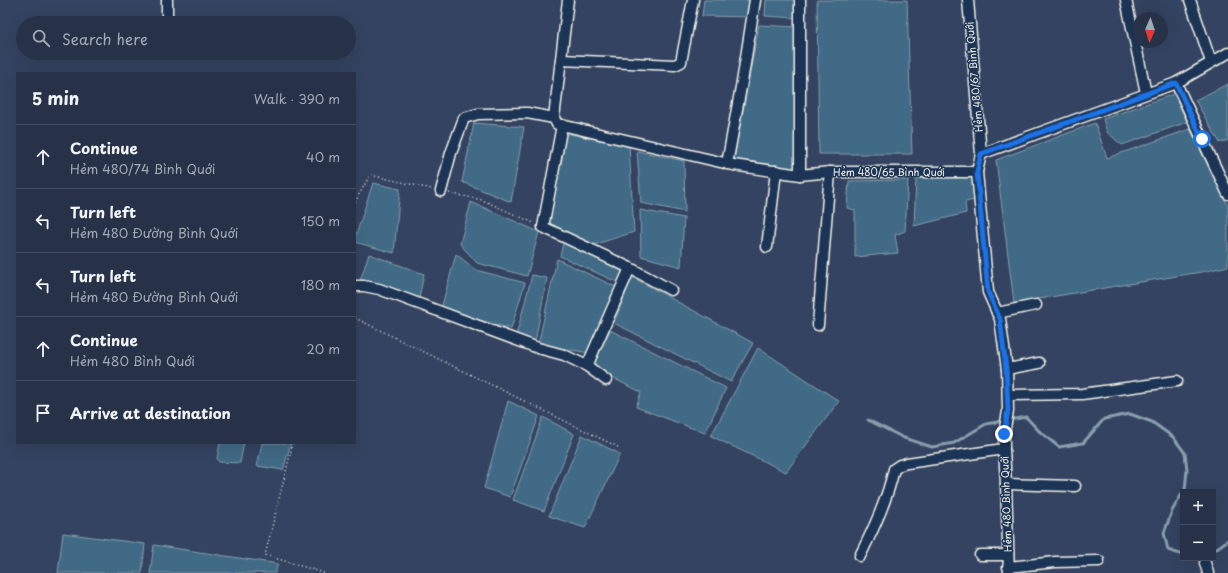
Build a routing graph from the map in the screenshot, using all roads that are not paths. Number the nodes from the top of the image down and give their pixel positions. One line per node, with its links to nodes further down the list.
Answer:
1 (167, 0): 9 (street)
2 (568, 0): 11 (street)
3 (693, 0): 11 (street)
4 (755, 0): 18 (street)
5 (800, 0): 22 (street)
6 (968, 0): 17 (street, Hẻm 480/67 Bình Quới)
7 (1126, 0): 14 (street)
8 (1190, 0): 12 (street)
9 (167, 16)
10 (1228, 52): 12 (street)
11 (561, 60): 15 (street)
12 (1211, 62): 13 (street)
13 (1176, 83): 14 (street); 24 (street)
14 (1146, 93): 17 (street)
15 (554, 118): 16 (street); 23 (street)
16 (562, 125): 18 (street, Hẻm 480/65 Bình Quới); 26 (street)
17 (981, 154): 21 (street, Hẻm 480/67 Bình Quới)
18 (727, 164): 19 (street, Hẻm 480/65 Bình Quới)
19 (776, 172): 22 (street, Hẻm 480/65 Bình Quới); 25 (street)
20 (830, 172): 21 (street, Hẻm 480/65 Bình Quới); 22 (street, Hẻm 480/65 Bình Quới); 31 (street)
21 (977, 172): 30 (street, Hẻm 480/67 Bình Quới)
22 (800, 175)
23 (441, 191)
24 (1228, 194)
25 (767, 247)
26 (630, 268): 28 (street); 33 (street)
27 (356, 286): 33 (street)
28 (671, 290)
29 (1036, 305): 30 (street)
30 (997, 313): 34 (street, Hẻm 480 Bình Quới)
31 (818, 325)
32 (1039, 363): 34 (street)
33 (587, 366): 35 (street)
34 (1006, 369): 37 (street, Hẻm 480 Bình Quới)
35 (606, 380)
36 (1177, 381): 37 (street)
37 (1008, 395): 38 (street, Hẻm 480 Bình Quới)
38 (1004, 450): 39 (street, Hẻm 480 Bình Quới); 43 (street)
39 (1006, 484): 40 (street); 42 (street, Hẻm 480 Bình Quới)
40 (1075, 486)
41 (980, 555): 42 (street)
42 (1008, 555): 45 (street, Hẻm 480 Bình Quới)
43 (860, 556)
44 (1099, 561): 45 (street)
45 (1009, 570)

